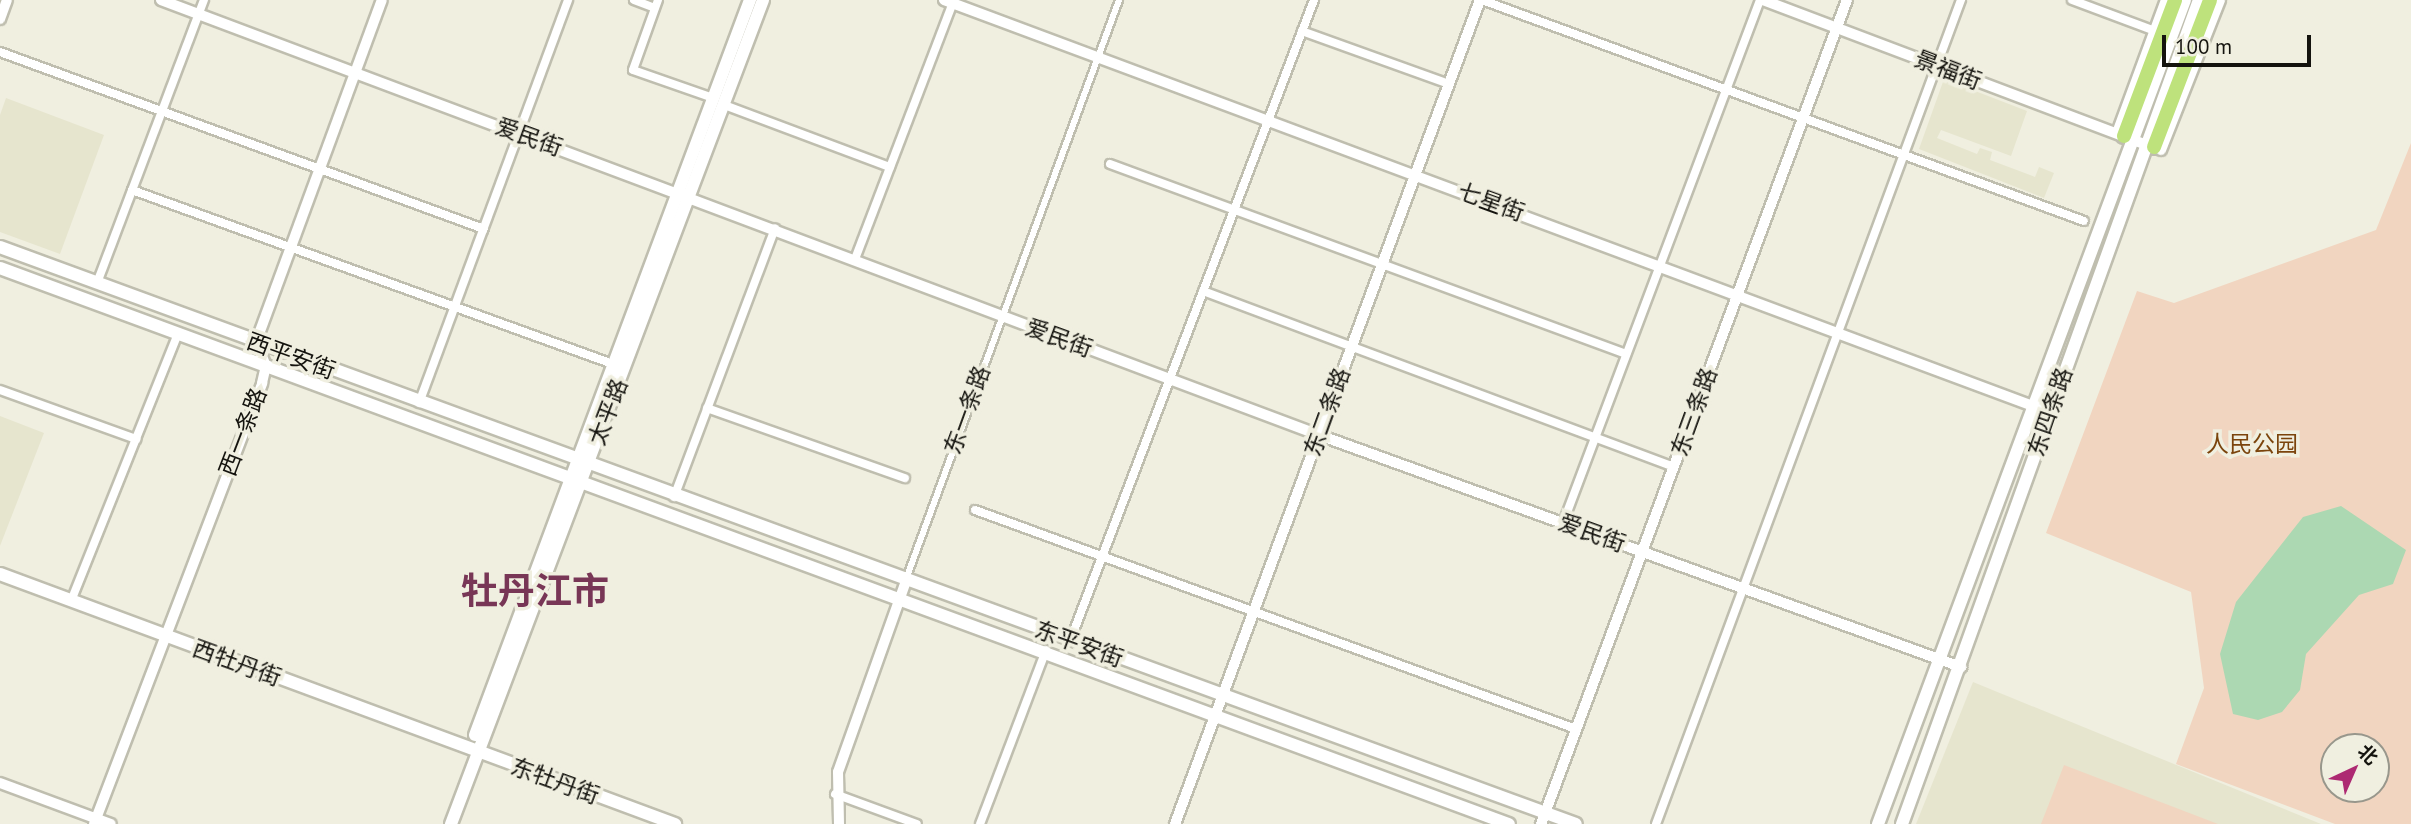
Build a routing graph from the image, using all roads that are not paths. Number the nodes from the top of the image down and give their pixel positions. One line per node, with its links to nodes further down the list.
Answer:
1 (7, 0): 25 (street)
2 (161, 0): 24 (street, 爱民街)
3 (204, 0): 24 (street)
4 (382, 0): 33 (street)
5 (568, 0): 40 (street)
6 (634, 0): 23 (street)
7 (750, 0): 36 (main road, 太平路)
8 (763, 0): 36 (main road, 太平路)
9 (1119, 0): 30 (street, 东一条路)
10 (1314, 0): 28 (street)
11 (1481, 0): 34 (street, 东二条路); 35 (street)
12 (1761, 0): 26 (street, 景福街); 35 (street)
13 (1847, 0): 26 (street, 东三条路)
14 (1961, 0): 31 (street)
15 (2072, 0): 27 (street)
16 (2166, 0): 27 (street)
17 (2175, 0): 32 (highway)
18 (2185, 0): 32 (main road)
19 (2199, 0): 32 (main road)
20 (2210, 0): 32 (highway)
21 (2220, 0): 41 (street)
22 (948, 2): 30 (street, 七星街); 44 (street)
23 (657, 4): 36 (street)
24 (199, 14): 33 (street, 爱民街); 37 (street)
25 (0, 19)
26 (1837, 28): 31 (street, 景福街); 38 (street, 东三条路)
27 (2155, 31): 41 (street)
28 (1302, 32): 34 (street); 39 (street)
29 (0, 52): 37 (street)
30 (1098, 57): 39 (street, 七星街); 63 (street, 东一条路)
31 (1937, 66): 41 (street, 景福街); 42 (street)
32 (2166, 70): 41 (highway); 41 (highway)
33 (355, 72): 40 (street, 爱民街); 45 (street)
34 (1449, 84): 46 (street, 东二条路)
35 (1726, 90): 38 (street); 57 (street)
36 (718, 102): 44 (street); 48 (main road, 太平路)
37 (162, 111): 45 (street); 47 (street)
38 (1803, 118): 42 (street); 61 (street, 东三条路)
39 (1268, 121): 46 (street, 七星街); 49 (street)
40 (519, 133): 48 (street, 爱民街); 52 (street)
41 (2139, 142): 75 (main road)
42 (1903, 155): 50 (street); 64 (street)
43 (1110, 164): 49 (street)
44 (890, 167): 55 (street)
45 (319, 169): 52 (street); 54 (street)
46 (1416, 174): 56 (street, 东二条路); 57 (street, 七星街)
47 (132, 190): 54 (street); 59 (street)
48 (684, 194): 51 (street, 爱民街); 69 (main road, 太平路); 79 (main road, 太平路)
49 (1234, 210): 56 (street); 60 (street)
50 (2084, 221)
51 (775, 228): 55 (street, 爱民街); 74 (street)
52 (484, 229): 62 (street)
53 (0, 247): 59 (main road, 西平安街)
54 (290, 247): 62 (street); 66 (street)
55 (855, 259): 63 (street, 爱民街)
56 (1382, 265): 67 (street, 东二条路); 68 (street)
57 (1660, 265): 61 (street, 七星街); 68 (street)
58 (0, 268): 65 (main road, 西平安街)
59 (97, 283): 66 (main road, 西平安街)
60 (1203, 291): 67 (street); 71 (street)
61 (1738, 294): 64 (street, 七星街); 80 (street, 东三条路)
62 (455, 307): 69 (street); 73 (street)
63 (1002, 317): 71 (street, 爱民街); 89 (street, 东一条路)
64 (1837, 331): 75 (street, 七星街); 90 (street)
65 (177, 333): 70 (main road, 西平安街); 78 (street)
66 (256, 342): 70 (street, 西一条路); 73 (main road, 西平安街)
67 (1352, 346): 76 (street, 东二条路); 77 (street)
68 (1626, 354): 77 (street)
69 (613, 364): 79 (main road, 太平路)
70 (265, 366): 82 (main road, 西平安街); 94 (street, 西一条路)
71 (1170, 379): 76 (street, 爱民街); 87 (street)
72 (0, 390): 78 (street)
73 (419, 403): 79 (main road, 西平安街)
74 (707, 408): 81 (street); 83 (street)
75 (2043, 409): 97 (main road); 98 (main road, 东四条路)
76 (1319, 435): 85 (street, 爱民街); 93 (street, 东二条路)
77 (1595, 437): 80 (street); 85 (street)
78 (136, 439): 92 (street)
79 (582, 464): 82 (main road, 太平路); 83 (main road, 东平安街)
80 (1674, 467): 86 (street, 东三条路)
81 (905, 478)
82 (576, 479): 91 (main road, 东平安街); 102 (main road, 太平路)
83 (674, 497): 89 (main road, 东平安街)
84 (975, 510): 87 (street)
85 (1563, 523): 86 (street, 爱民街)
86 (1642, 551): 90 (street, 爱民街); 101 (street, 东三条路)
87 (1102, 557): 93 (street); 95 (street)
88 (0, 574): 92 (main road, 西牡丹街)
89 (906, 581): 91 (street, 东一条路); 95 (main road, 东平安街)
90 (1741, 588): 97 (street, 爱民街); 117 (street)
91 (900, 598): 96 (main road, 东平安街); 104 (street, 东一条路)
92 (71, 601): 94 (main road, 西牡丹街)
93 (1254, 612): 99 (street, 东二条路); 101 (street)
94 (164, 636): 102 (main road, 西牡丹街); 106 (street, 西一条路)
95 (1070, 641): 99 (main road, 东平安街)
96 (1046, 650): 100 (main road, 东平安街); 113 (street)
97 (1941, 662): 98 (street, 爱民街); 118 (main road)
98 (1961, 667): 119 (main road, 东四条路)
99 (1222, 696): 100 (street, 东二条路); 105 (main road, 东平安街)
100 (1215, 715): 114 (street, 东二条路); 115 (main road, 东平安街)
101 (1576, 729): 105 (street, 东三条路)
102 (473, 751): 107 (main road, 东牡丹街); 109 (main road, 太平路); 110 (main road, 太平路)
103 (0, 783): 106 (street)
104 (835, 794): 111 (street, 东一条路); 112 (street)
105 (1543, 818): 116 (main road, 东平安街)
106 (95, 821): 108 (street)
107 (670, 823)
108 (111, 824)
109 (442, 824)
110 (451, 824)
111 (839, 824)
112 (917, 824)
113 (980, 824)
114 (1175, 824)
115 (1508, 824)
116 (1576, 824)
117 (1656, 824)
118 (1878, 824)
119 (1902, 824)

